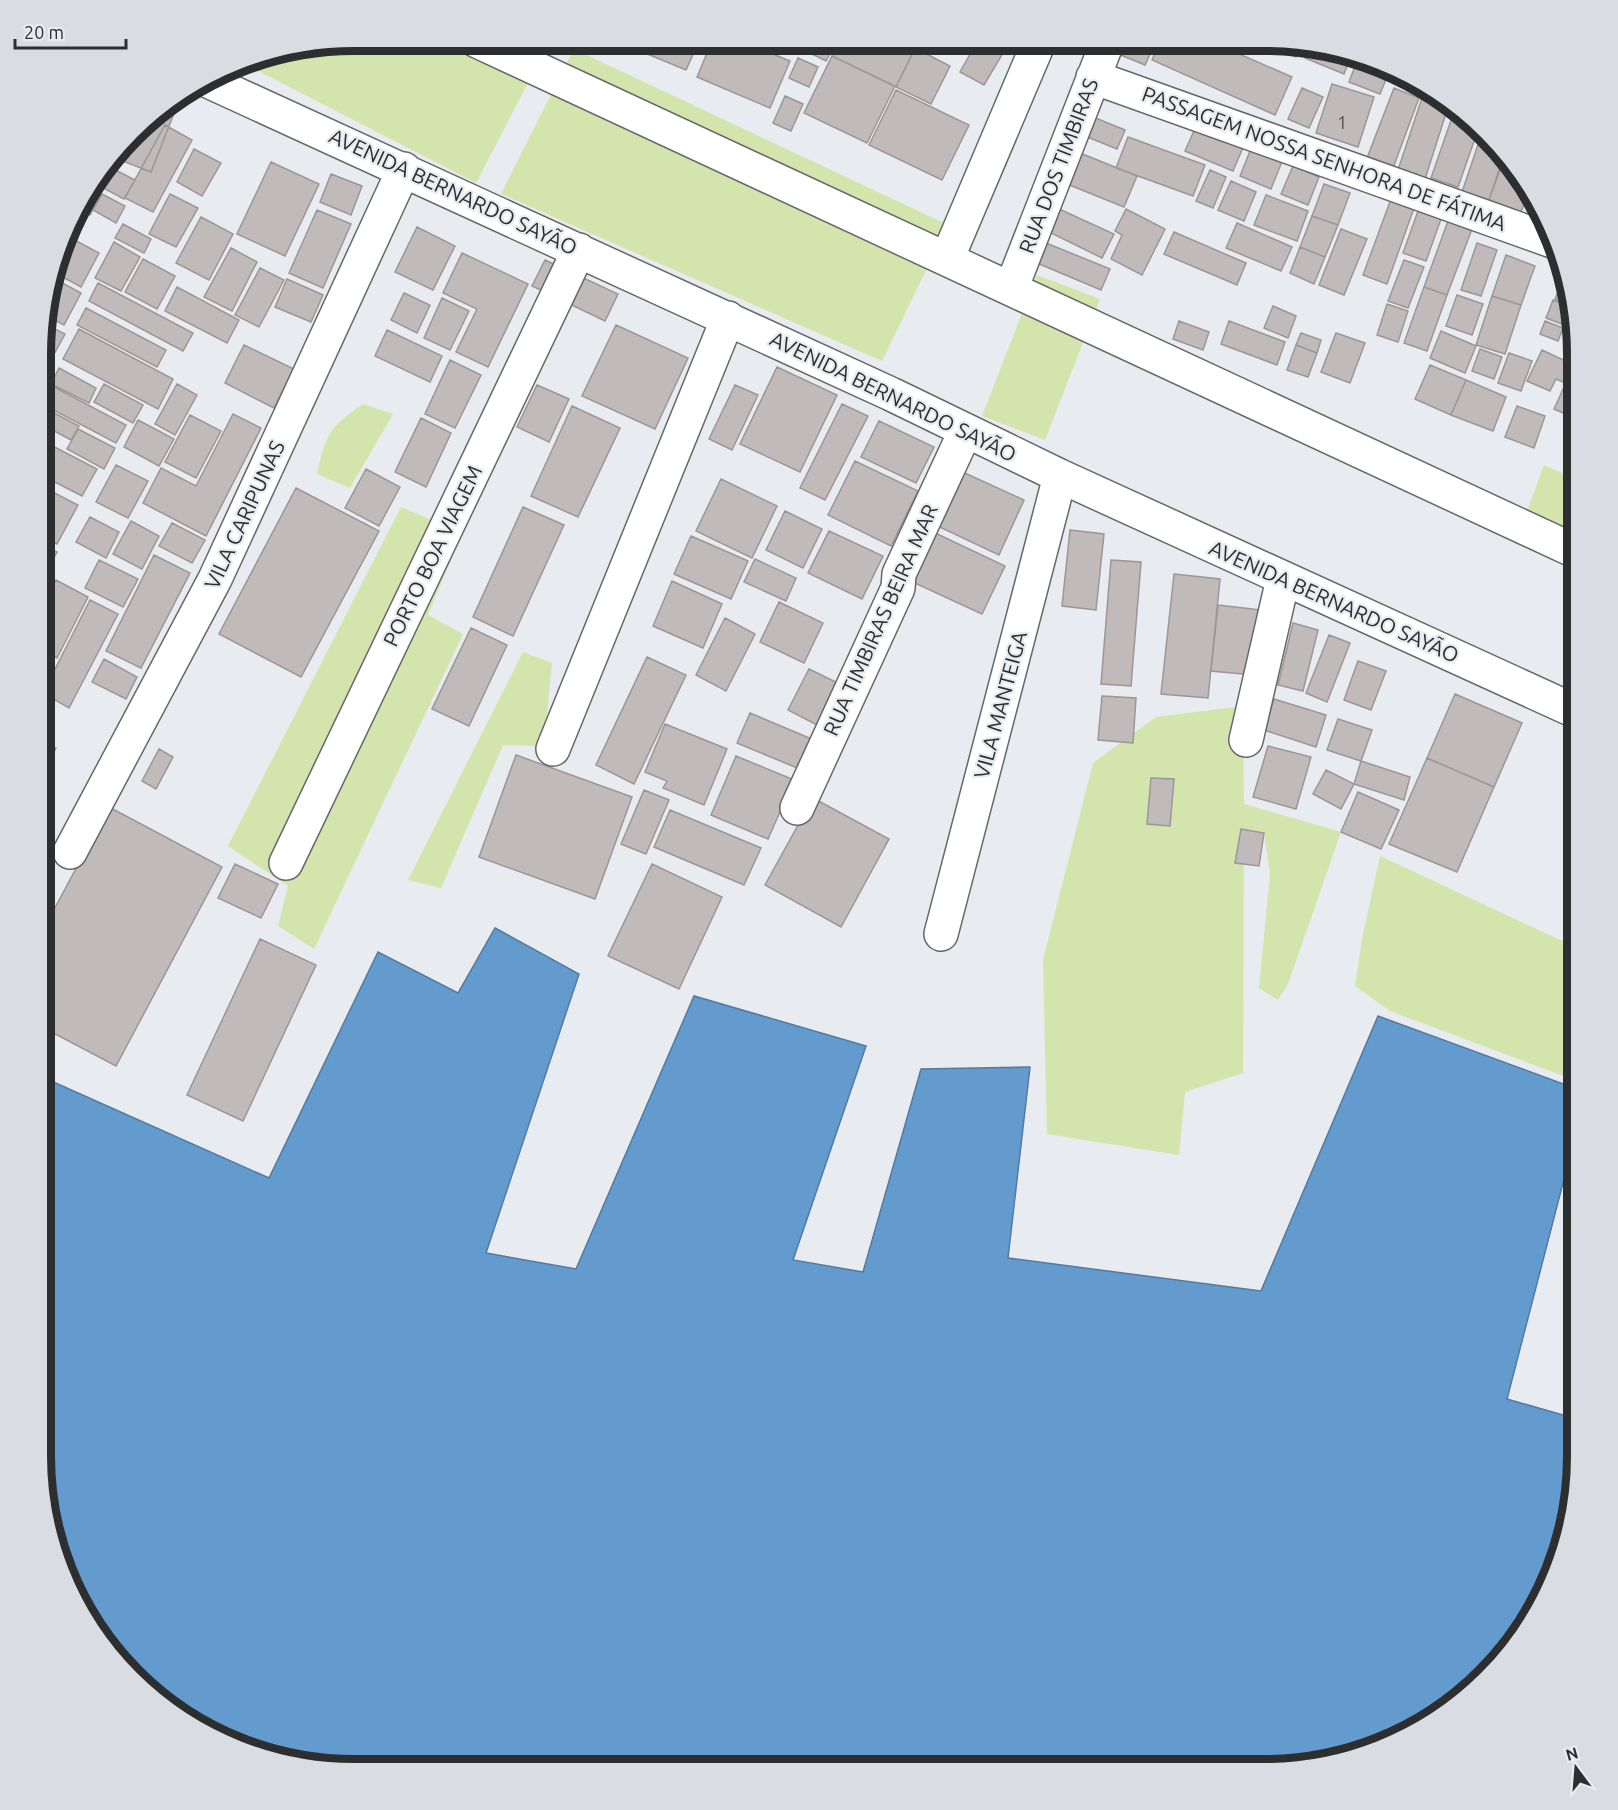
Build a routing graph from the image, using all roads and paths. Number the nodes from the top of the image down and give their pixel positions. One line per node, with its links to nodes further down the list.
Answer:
1 (499, 51): 9 (street)
2 (1035, 51): 9 (street)
3 (1104, 51): 4 (street, RUA DOS TIMBIRAS)
4 (1093, 77): 7 (street, PASSAGEM NOSSA SENHORA DE FÁTIMA); 10 (street, RUA DOS TIMBIRAS)
5 (216, 85): 6 (street, AVENIDA BERNARDO SAYÃO)
6 (404, 169): 8 (street, AVENIDA BERNARDO SAYÃO); 20 (street, VILA CARIPUNAS)
7 (1544, 238)
8 (579, 250): 11 (street, AVENIDA BERNARDO SAYÃO); 21 (street, PORTO BOA VIAGEM)
9 (947, 259): 10 (street)
10 (1011, 289): 14 (street)
11 (728, 318): 12 (street, AVENIDA BERNARDO SAYÃO); 18 (street)
12 (965, 432): 13 (street, AVENIDA BERNARDO SAYÃO); 19 (street, RUA TIMBIRAS BEIRA MAR)
13 (1060, 476): 15 (street, AVENIDA BERNARDO SAYÃO); 22 (street, VILA MANTEIGA)
14 (1567, 547)
15 (1283, 579): 16 (street, AVENIDA BERNARDO SAYÃO); 17 (street)
16 (1567, 707)
17 (1246, 740)
18 (553, 749)
19 (796, 808)
20 (70, 852)
21 (286, 863)
22 (941, 934)

